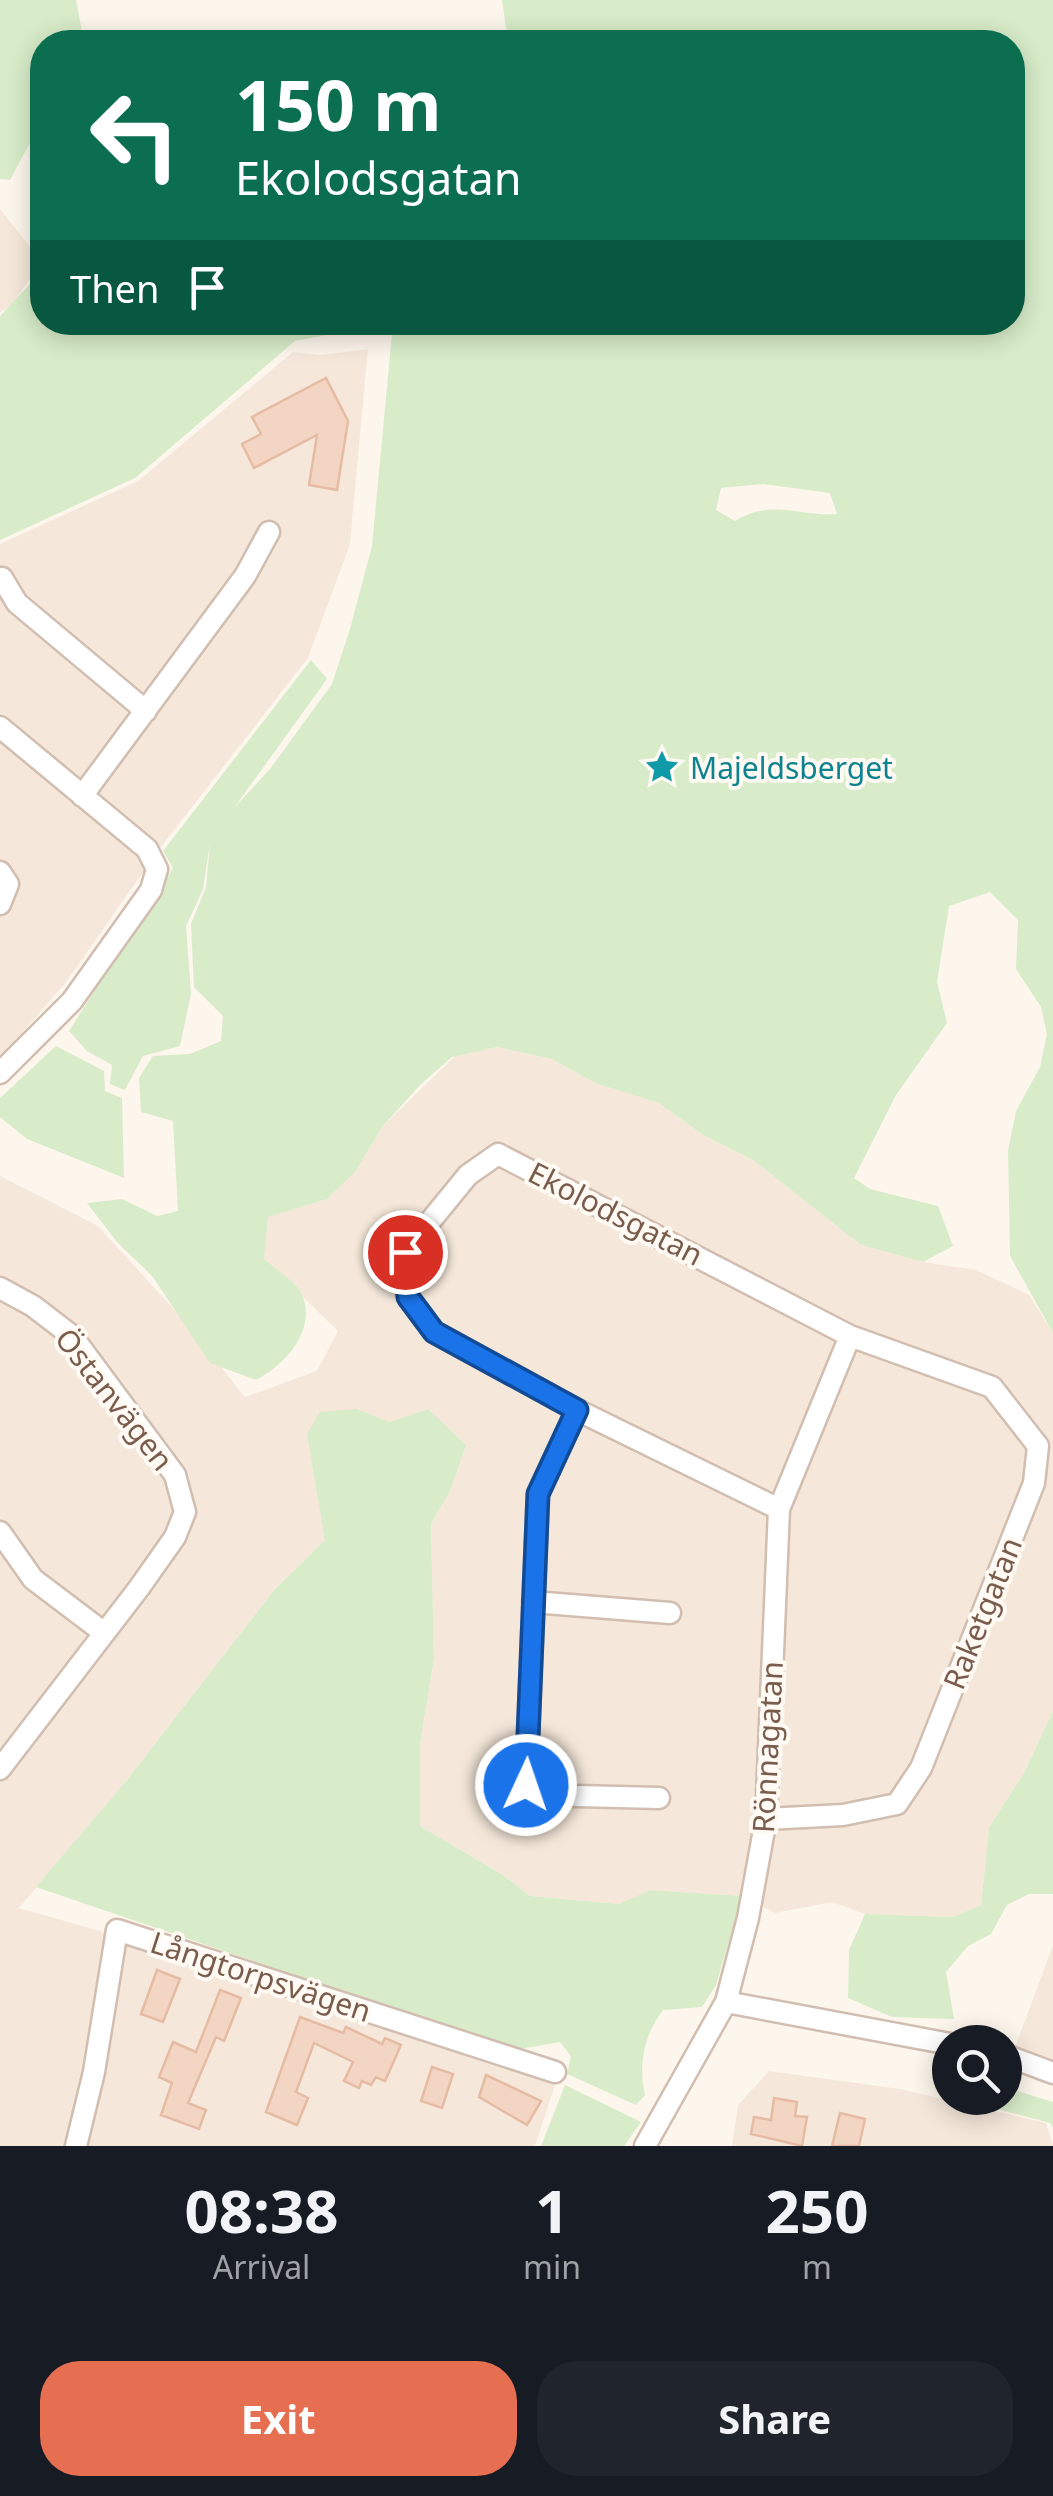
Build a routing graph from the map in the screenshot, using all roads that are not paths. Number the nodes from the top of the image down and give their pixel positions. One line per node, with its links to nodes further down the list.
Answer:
1 (269, 532): 3 (street)
2 (2, 578): 3 (street)
3 (146, 712): 5 (street)
4 (0, 727): 5 (street)
5 (82, 796): 8 (street)
6 (0, 872): 7 (street)
7 (0, 904)
8 (1, 1070)
9 (0, 1288): 16 (street, Östanvägen)
10 (850, 1336): 11 (street, Ekolodsgatan); 12 (street, Rönnagatan); 19 (street, Raketgatan)
11 (577, 1410): 12 (street, Ekolodsgatan); 14 (street)
12 (778, 1510): 19 (street, Rönnagatan)
13 (0, 1532): 16 (street)
14 (534, 1602): 15 (street); 18 (street)
15 (670, 1612)
16 (102, 1632): 17 (street, Östanvägen)
17 (4, 1758)
18 (659, 1798)
19 (766, 1819): 20 (street, Rönnagatan)
20 (726, 2002): 21 (street); 26 (street, Rönnagatan)
21 (932, 2041)
22 (1022, 2062): 24 (street)
23 (555, 2072): 25 (street, Långtorpsvägen)
24 (1053, 2073)
25 (76, 2146)
26 (645, 2146)

